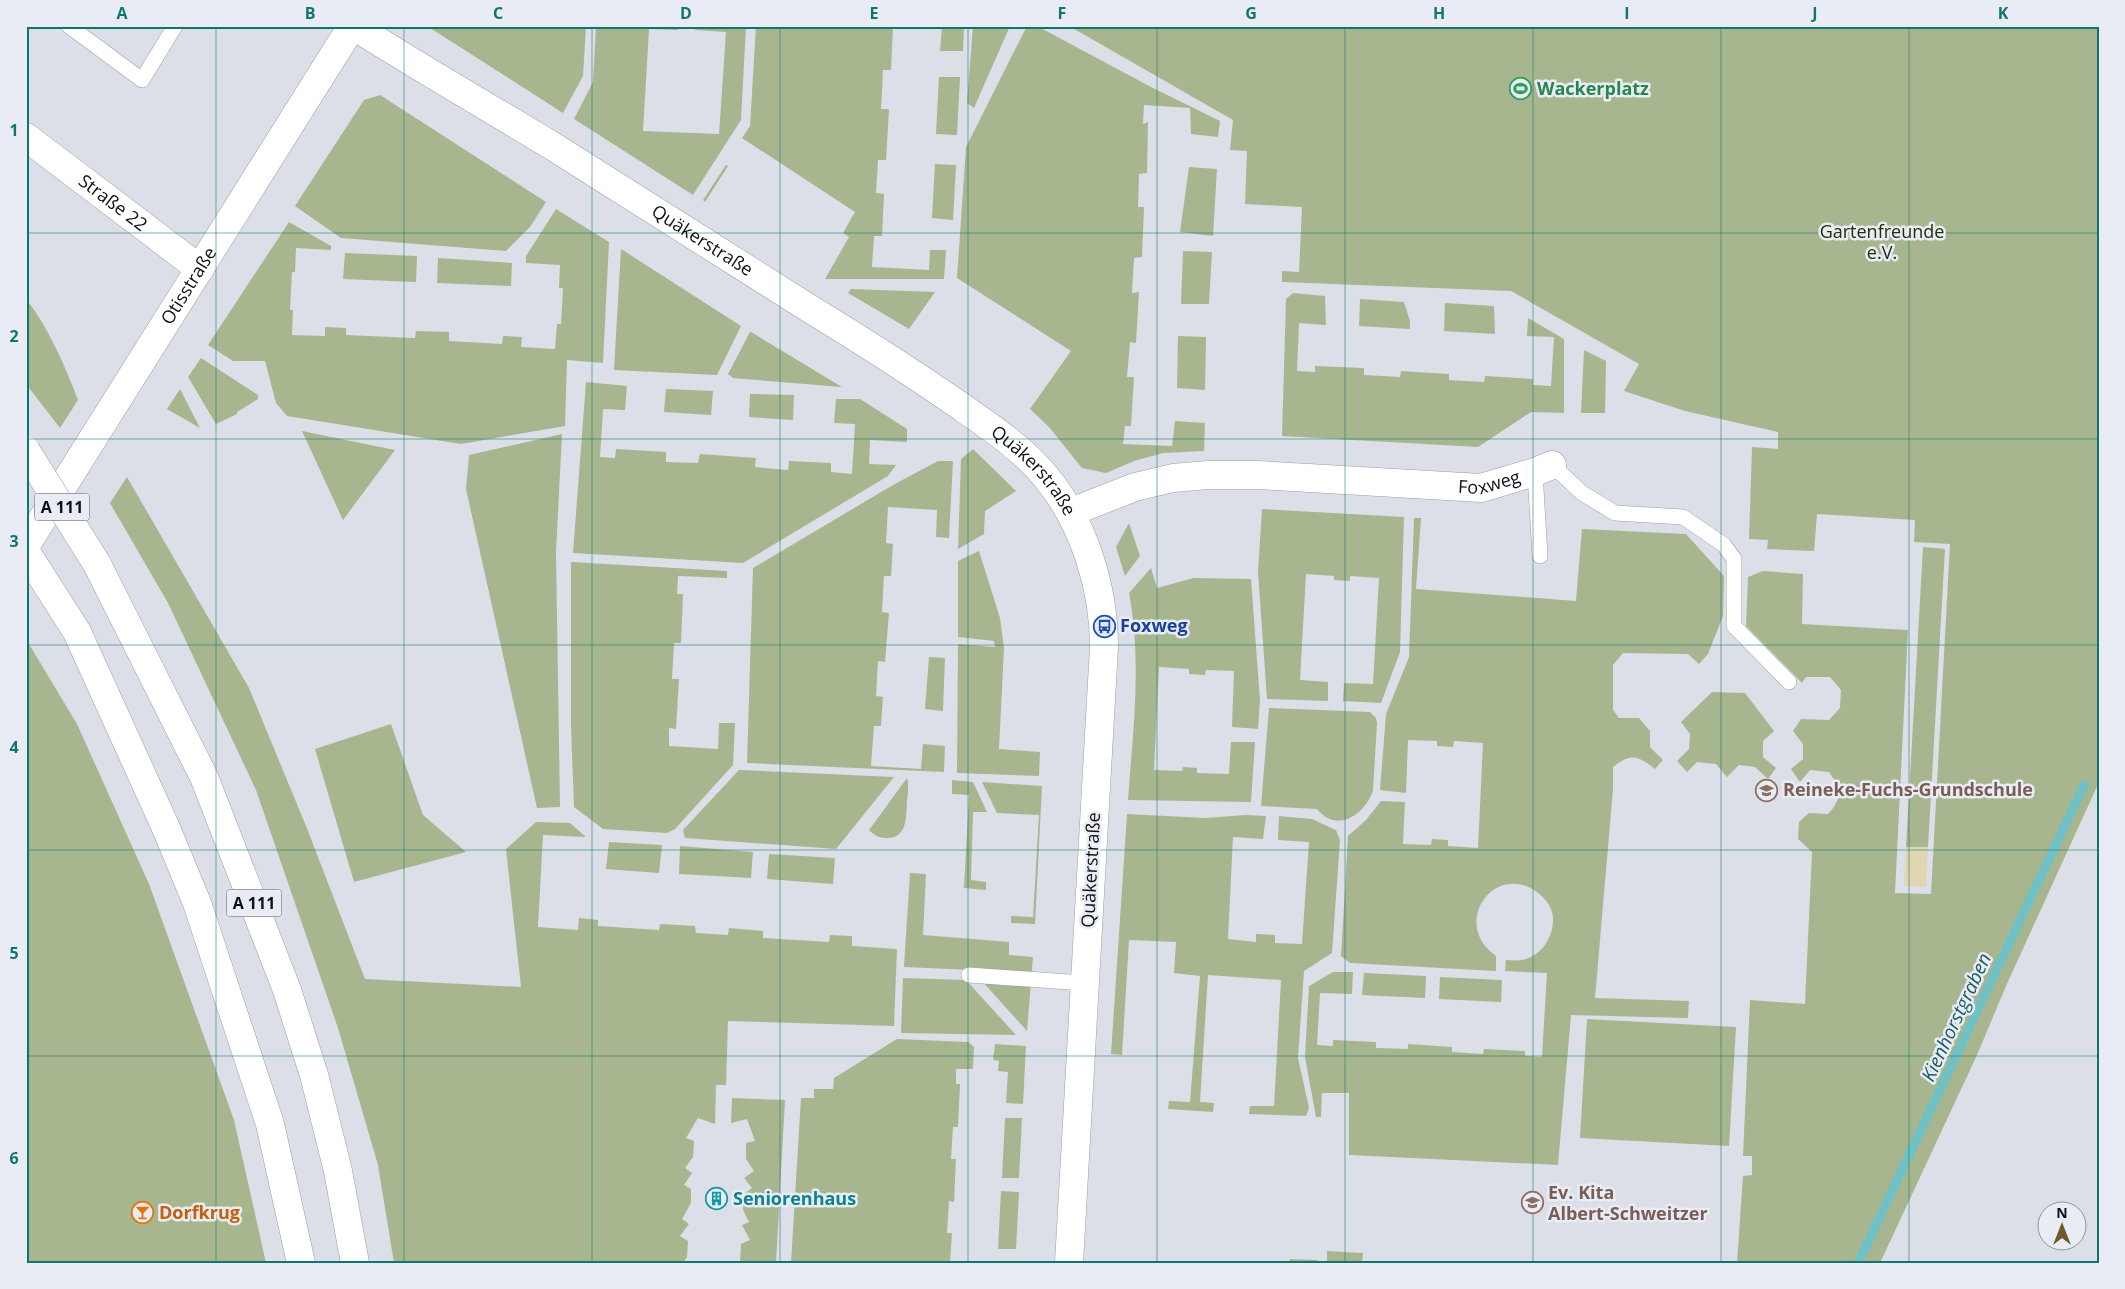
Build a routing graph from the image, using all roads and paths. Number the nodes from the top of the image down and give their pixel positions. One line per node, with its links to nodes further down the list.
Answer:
1 (69, 26): 2 (lane)
2 (175, 26)
3 (353, 26): 5 (main road, Otisstraße); 8 (main road, Quäkerstraße)
4 (26, 136): 5 (main road, Straße 22)
5 (200, 268): 9 (main road, Otisstraße)
6 (26, 451): 16 (main road, A 111, bridge)
7 (1544, 469): 8 (main road, Foxweg); 11 (lane); 12 (lane)
8 (1071, 512): 14 (main road, Quäkerstraße)
9 (26, 544)
10 (26, 552): 15 (main road, A 111)
11 (1540, 556)
12 (1789, 682)
13 (969, 975): 14 (lane)
14 (1084, 983): 17 (main road, Quäkerstraße)
15 (301, 1263)
16 (355, 1263)
17 (1069, 1263)

